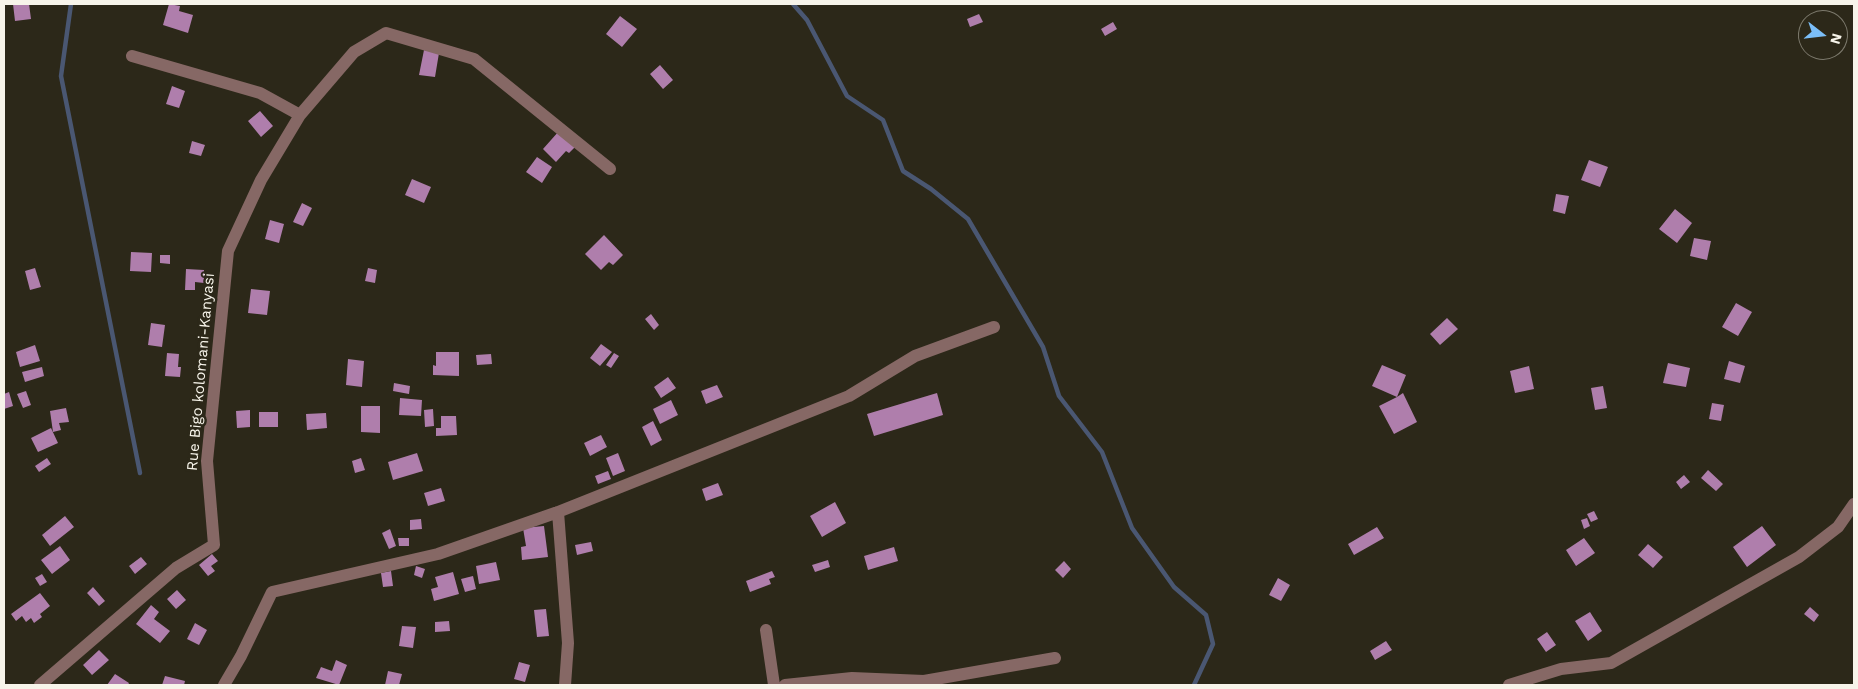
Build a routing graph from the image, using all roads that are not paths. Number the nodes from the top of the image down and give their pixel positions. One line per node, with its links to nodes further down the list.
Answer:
1 (132, 56): 2 (street)
2 (300, 115): 3 (street, Rue Bigo kolomani-Kanyasi); 9 (street, Rue Bigo kolomani-Kanyasi)
3 (610, 169)
4 (994, 327): 6 (street)
5 (1854, 504): 14 (street)
6 (558, 512): 10 (street); 11 (street)
7 (766, 630): 12 (street)
8 (1055, 658): 13 (street)
9 (40, 685)
10 (224, 685)
11 (565, 685)
12 (774, 685)
13 (785, 685)
14 (1509, 685)

